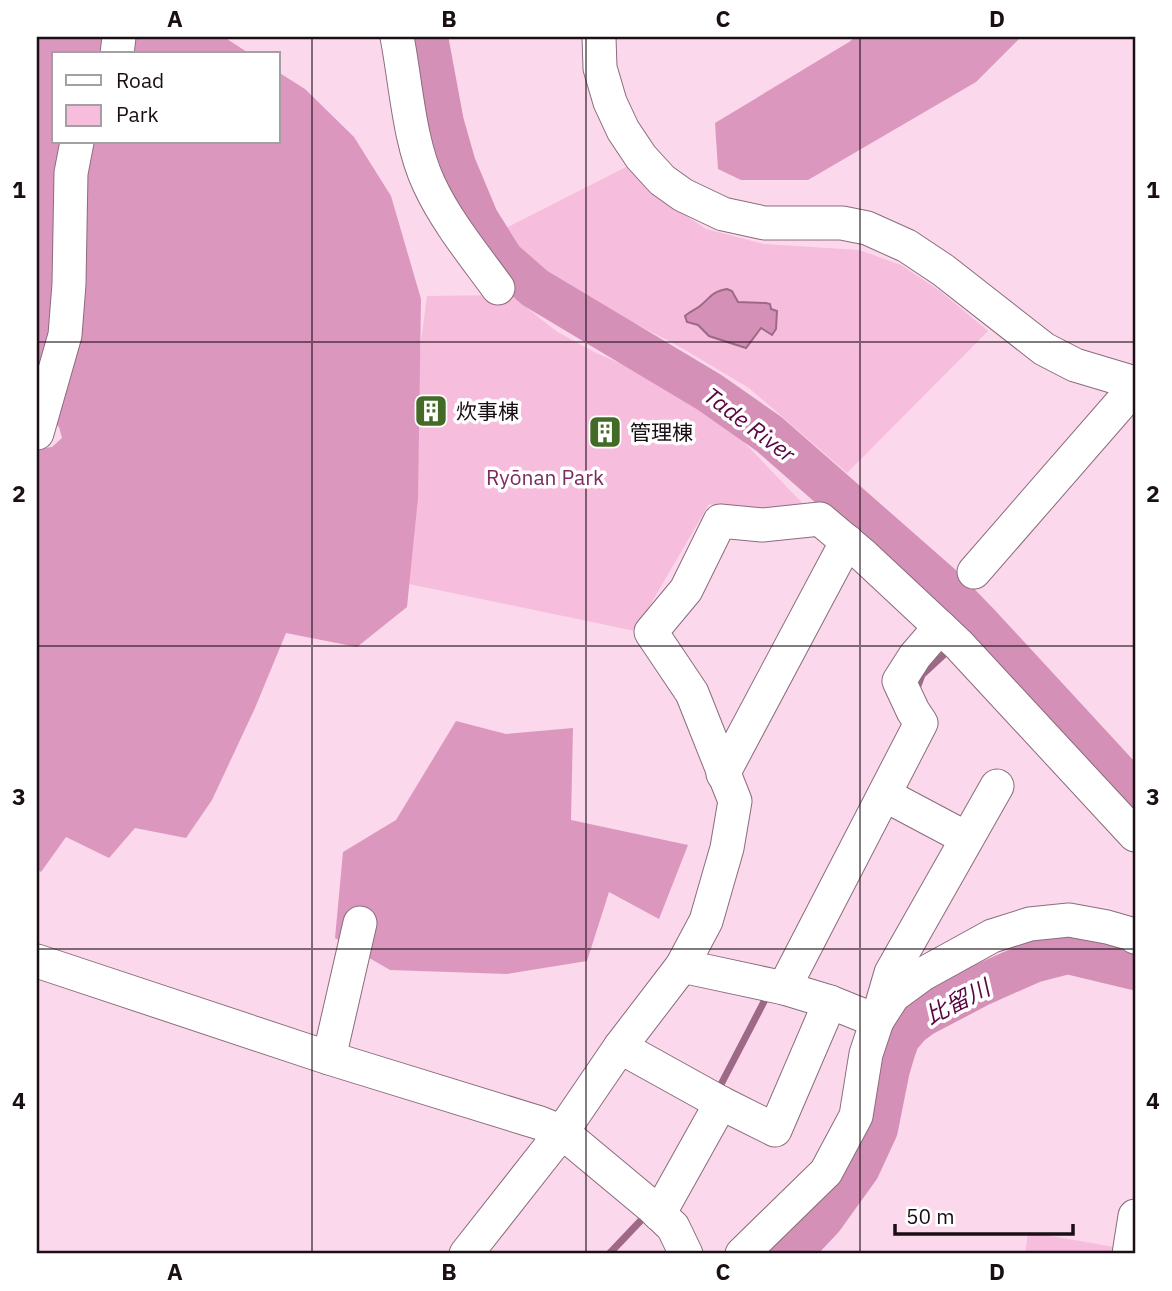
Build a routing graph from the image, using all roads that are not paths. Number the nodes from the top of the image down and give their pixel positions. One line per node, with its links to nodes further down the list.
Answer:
1 (397, 37): 4 (street)
2 (598, 37): 5 (street)
3 (77, 144): 6 (street)
4 (498, 288)
5 (1135, 385): 8 (street)
6 (37, 433)
7 (847, 541): 9 (street); 10 (street); 10 (street)
8 (974, 572)
9 (950, 636): 12 (street); 13 (street)
10 (723, 774): 18 (street)
11 (997, 786): 14 (street)
12 (885, 795): 14 (street); 19 (street)
13 (1135, 835)
14 (967, 838): 21 (street)
15 (359, 923): 23 (street)
16 (1135, 936): 21 (street)
17 (37, 961): 23 (street)
18 (682, 966): 19 (street); 22 (street)
19 (784, 988): 20 (street)
20 (830, 1002): 21 (street); 24 (street)
21 (877, 1021): 30 (street)
22 (620, 1047): 24 (street); 25 (street)
23 (329, 1058): 25 (street)
24 (721, 1103): 26 (street)
25 (562, 1132): 26 (street); 28 (street)
26 (659, 1214): 29 (street)
27 (1135, 1216): 31 (street)
28 (466, 1254)
29 (687, 1254)
30 (741, 1254)
31 (1129, 1254)

